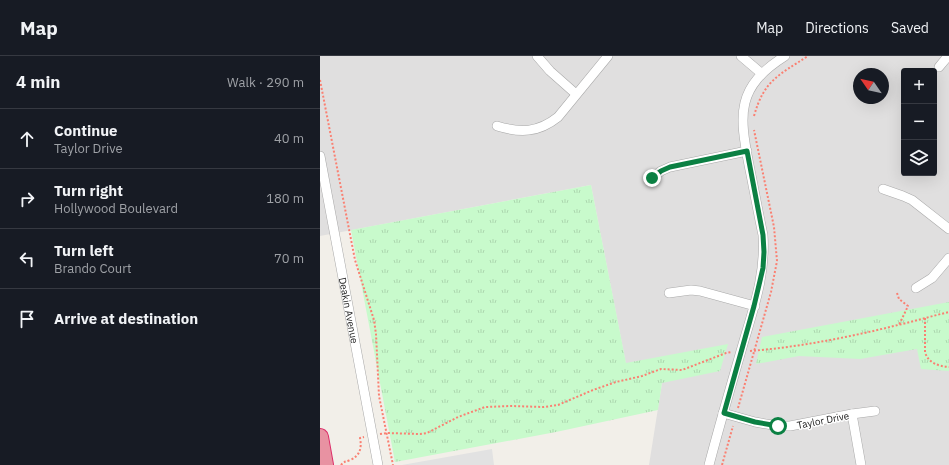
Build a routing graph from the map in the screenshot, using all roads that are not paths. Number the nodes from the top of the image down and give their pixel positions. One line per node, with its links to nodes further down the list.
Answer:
1 (537, 56): 8 (street)
2 (608, 56): 8 (street)
3 (741, 56): 7 (street)
4 (785, 56): 7 (street)
5 (948, 56): 6 (street)
6 (939, 67)
7 (761, 73): 10 (street)
8 (576, 94): 9 (street)
9 (497, 126)
10 (747, 151): 12 (street); 18 (street)
11 (320, 156): 24 (street, Deakin Avenue)
12 (652, 178)
13 (883, 189): 14 (street)
14 (949, 229)
15 (949, 258): 16 (street)
16 (916, 288)
17 (669, 293): 18 (street)
18 (754, 306): 20 (street)
19 (875, 411): 21 (street, Taylor Drive)
20 (724, 413): 21 (street, Taylor Drive); 25 (street)
21 (852, 414): 26 (street)
22 (320, 437): 23 (highway)
23 (325, 465)
24 (378, 465)
25 (709, 465)
26 (861, 465)

